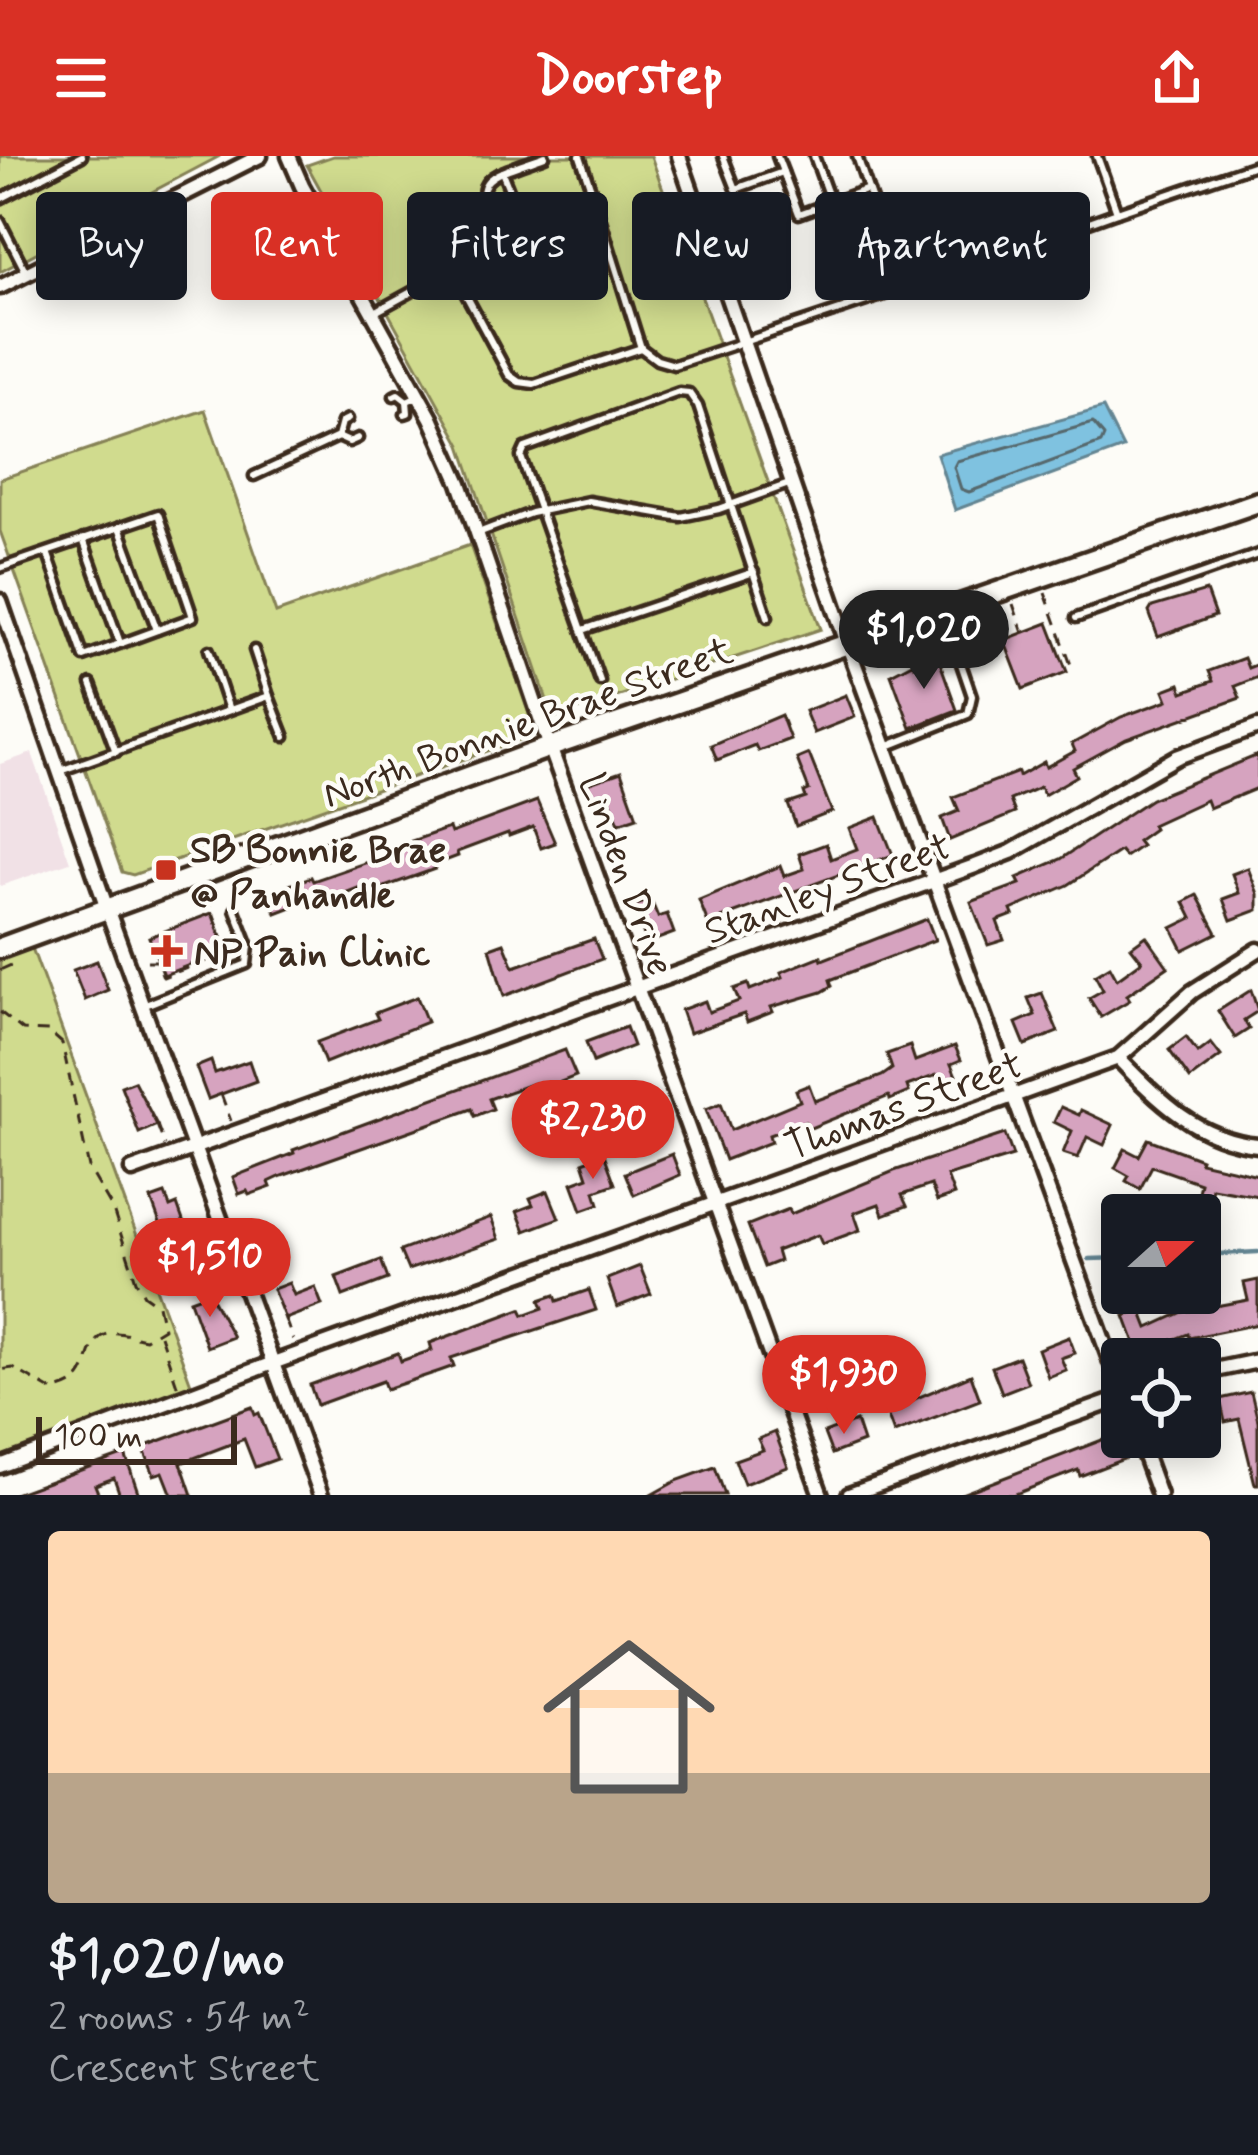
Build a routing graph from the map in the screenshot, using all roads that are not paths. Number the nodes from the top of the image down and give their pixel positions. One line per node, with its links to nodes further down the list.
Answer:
1 (82, 156): 22 (lane)
2 (260, 156): 28 (street)
3 (289, 156): 33 (street, Linden Drive)
4 (545, 156): 13 (lane)
5 (580, 156): 18 (lane)
6 (679, 156): 34 (street)
7 (723, 156): 14 (lane)
8 (776, 156): 14 (lane)
9 (814, 156): 19 (lane)
10 (856, 156): 15 (lane)
11 (1097, 156): 24 (lane)
12 (1258, 164): 24 (lane)
13 (502, 172): 16 (lane); 17 (lane)
14 (782, 172): 23 (lane)
15 (868, 189): 20 (lane); 21 (lane)
16 (481, 192)
17 (510, 192)
18 (592, 192)
19 (827, 192)
20 (860, 192)
21 (869, 192)
22 (0, 199)
23 (815, 208)
24 (1117, 212): 26 (lane)
25 (0, 221): 28 (lane)
26 (1090, 222)
27 (608, 242): 35 (lane)
28 (27, 273): 29 (street)
29 (0, 286)
30 (407, 294): 33 (lane)
31 (469, 300): 35 (lane)
32 (872, 300): 34 (lane)
33 (373, 313): 37 (street, Linden Drive)
34 (744, 341): 35 (lane); 43 (street)
35 (641, 348)
36 (394, 396): 37 (lane)
37 (413, 398): 38 (lane); 48 (street, Linden Drive)
38 (405, 414)
39 (347, 419): 40 (lane)
40 (338, 437): 41 (lane); 42 (lane)
41 (358, 438)
42 (254, 476)
43 (792, 483): 45 (lane); 60 (street)
44 (1258, 502): 55 (main road, North Bonnie Brae Street)
45 (731, 505): 46 (lane); 46 (lane); 53 (lane)
46 (538, 511): 48 (lane); 59 (lane)
47 (118, 527): 49 (lane); 58 (lane); 58 (lane)
48 (477, 533): 70 (street, Linden Drive)
49 (83, 539): 50 (lane); 61 (lane)
50 (47, 552): 52 (lane); 61 (lane)
51 (1258, 554): 57 (lane)
52 (0, 568)
53 (754, 572): 56 (lane); 59 (lane)
54 (0, 601): 73 (street)
55 (959, 604): 60 (main road, North Bonnie Brae Street); 71 (lane)
56 (768, 617)
57 (1076, 618)
58 (157, 630): 61 (lane)
59 (583, 630): 64 (lane)
60 (848, 643): 70 (main road, North Bonnie Brae Street); 71 (street)
61 (121, 644)
62 (208, 650): 67 (lane)
63 (254, 650): 66 (lane)
64 (600, 680)
65 (91, 684): 72 (lane)
66 (269, 696): 67 (lane); 69 (lane)
67 (229, 710): 72 (lane)
68 (1258, 727): 74 (street, Stanley Street)
69 (285, 737)
70 (550, 747): 75 (main road, North Bonnie Brae Street); 79 (street, Linden Drive)
71 (886, 747): 74 (street)
72 (116, 752): 73 (lane)
73 (60, 771): 75 (street)
74 (934, 880): 79 (street, Stanley Street); 82 (street)
75 (106, 907): 78 (main road, North Bonnie Brae Street); 80 (street)
76 (236, 910): 80 (lane)
77 (1258, 950): 81 (street, Thomas Street)
78 (4, 951)
79 (637, 988): 84 (street, Stanley Street); 86 (street, Linden Drive)
80 (143, 1006): 84 (street)
81 (1118, 1058): 82 (street, Thomas Street); 83 (street)
82 (1015, 1096): 86 (street, Thomas Street); 87 (street)
83 (1258, 1145)
84 (195, 1147): 85 (street, Stanley Street); 89 (street)
85 (132, 1170)
86 (715, 1203): 89 (street, Thomas Street); 95 (street, Linden Drive)
87 (1102, 1338)
88 (1258, 1361): 90 (street)
89 (272, 1363): 93 (street, Thomas Street); 94 (street)
90 (1221, 1369)
91 (1101, 1403): 96 (street)
92 (1146, 1458): 97 (street)
93 (0, 1466)
94 (321, 1495)
95 (821, 1495)
96 (849, 1495)
97 (1159, 1495)

